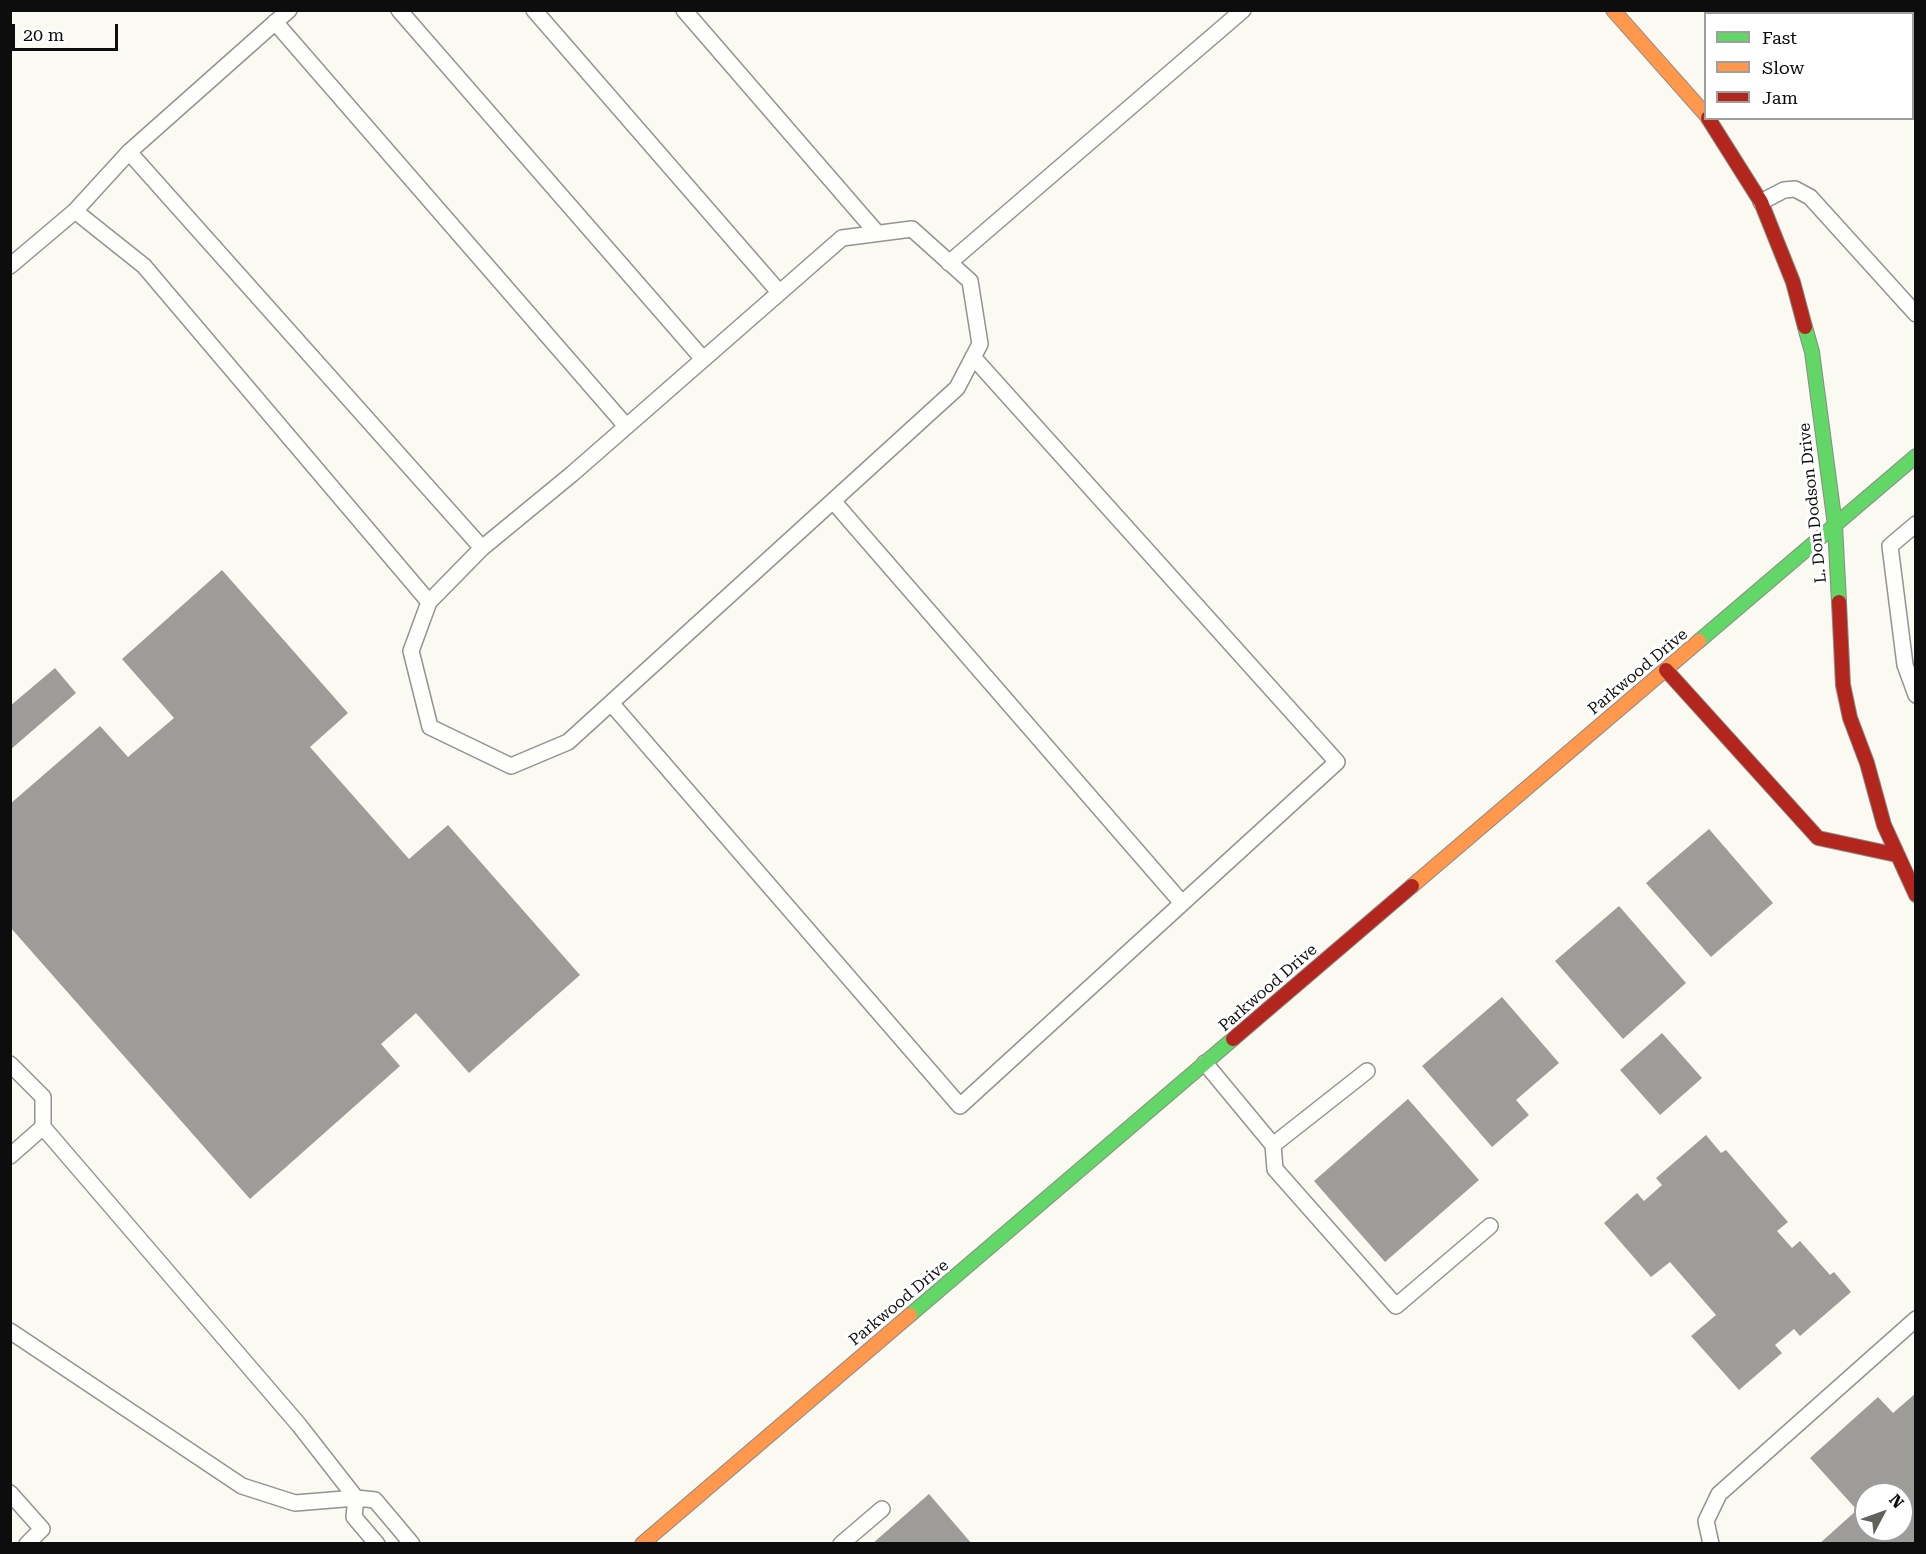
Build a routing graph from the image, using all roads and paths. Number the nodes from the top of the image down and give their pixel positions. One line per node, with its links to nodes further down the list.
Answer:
1 (289, 10): 7 (lane)
2 (399, 10): 19 (lane)
3 (534, 10): 16 (lane)
4 (684, 10): 13 (lane)
5 (1243, 10): 14 (lane)
6 (1613, 10): 8 (street, L. Don Dodson Drive)
7 (275, 22): 10 (lane); 20 (lane)
8 (1704, 114)
9 (1709, 120): 11 (street, L. Don Dodson Drive)
10 (129, 152): 12 (lane); 25 (lane)
11 (1761, 202): 17 (lane); 24 (street, L. Don Dodson Drive)
12 (75, 211): 15 (lane); 26 (lane)
13 (877, 233): 14 (lane); 16 (lane)
14 (949, 263): 18 (lane)
15 (10, 266)
16 (779, 292): 19 (lane)
17 (1916, 314)
18 (973, 357): 22 (lane); 32 (lane)
19 (702, 359): 20 (lane)
20 (626, 426): 25 (lane)
21 (1916, 456): 24 (street, Parkwood Drive)
22 (833, 501): 29 (lane); 32 (lane)
23 (1916, 524): 28 (lane)
24 (1835, 525): 27 (street, Parkwood Drive); 30 (street, L. Don Dodson Drive)
25 (482, 548): 26 (lane)
26 (429, 602): 29 (lane)
27 (1666, 670): 30 (street); 34 (street, Parkwood Drive)
28 (1916, 694)
29 (611, 703): 32 (lane)
30 (1897, 855): 31 (street, L. Don Dodson Drive)
31 (1916, 895)
32 (1182, 903)
33 (10, 1064): 36 (lane)
34 (1205, 1064): 37 (lane); 45 (street, Parkwood Drive)
35 (1367, 1071): 37 (lane)
36 (43, 1127): 38 (lane); 43 (lane)
37 (1273, 1145): 39 (lane)
38 (10, 1156)
39 (1491, 1226)
40 (1916, 1319): 52 (lane)
41 (10, 1331): 43 (lane)
42 (10, 1494): 46 (lane)
43 (356, 1498): 47 (lane); 48 (lane)
44 (882, 1509): 51 (lane)
45 (657, 1531): 49 (street, Parkwood Drive); 50 (lane)
46 (27, 1544)
47 (377, 1544)
48 (412, 1544)
49 (642, 1544)
50 (668, 1544)
51 (841, 1544)
52 (1711, 1544)

